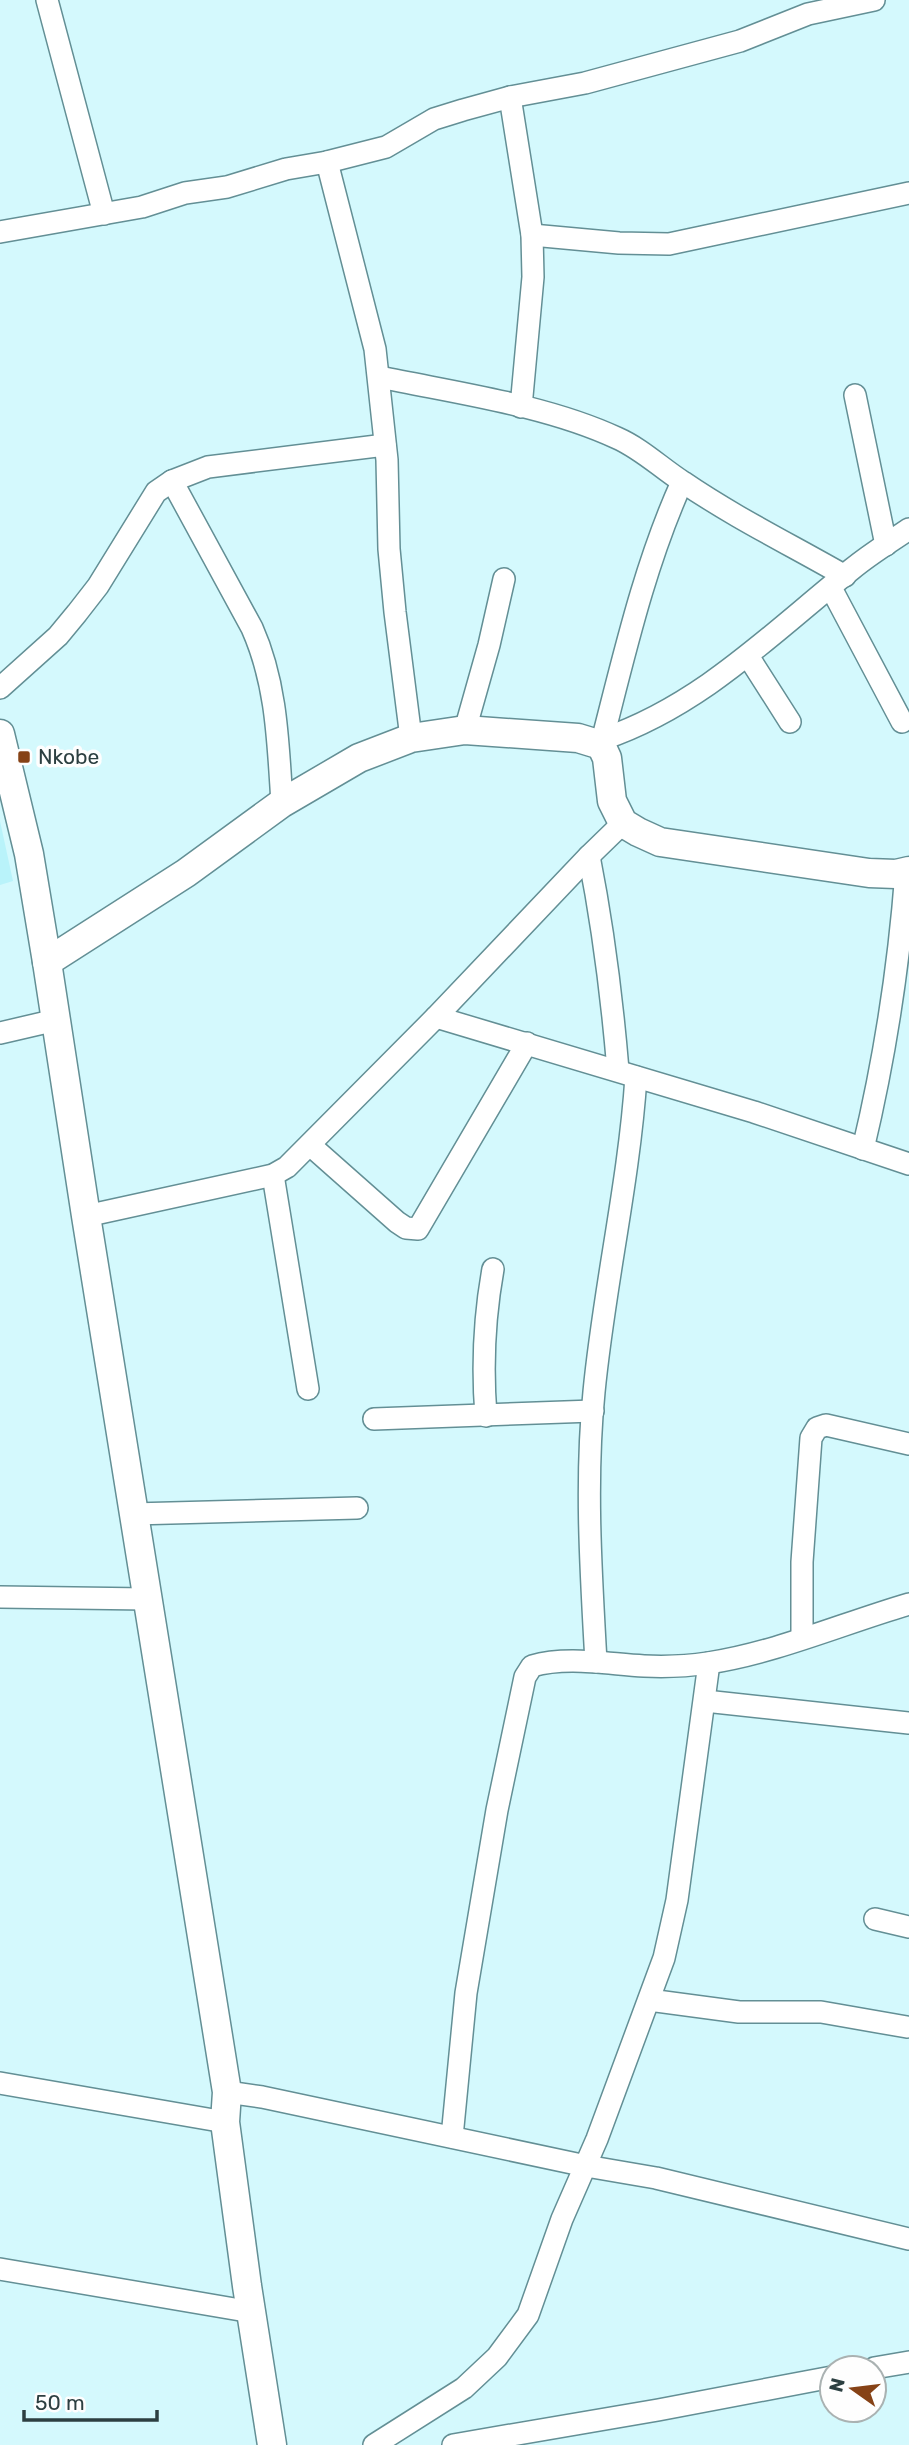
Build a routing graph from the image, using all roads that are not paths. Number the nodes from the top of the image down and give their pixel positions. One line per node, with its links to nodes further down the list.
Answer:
1 (47, 0): 6 (street)
2 (874, 0): 3 (street)
3 (510, 97): 4 (street); 8 (street)
4 (327, 162): 6 (street); 9 (street)
5 (909, 193): 8 (street)
6 (104, 214): 7 (street)
7 (0, 232)
8 (533, 235): 11 (street)
9 (380, 377): 11 (street); 12 (street)
10 (855, 395): 16 (street)
11 (521, 407): 14 (street)
12 (385, 445): 13 (street); 25 (street)
13 (172, 481): 20 (street); 27 (street)
14 (682, 482): 18 (street); 26 (street)
15 (909, 529): 16 (street)
16 (886, 545): 18 (street)
17 (504, 579): 23 (street)
18 (838, 582): 19 (street); 22 (street)
19 (748, 656): 21 (street); 26 (street)
20 (0, 688)
21 (790, 722)
22 (902, 722)
23 (465, 730): 25 (street); 26 (street)
24 (0, 734): 31 (street)
25 (411, 738): 27 (street)
26 (602, 742): 28 (street)
27 (282, 803): 31 (street)
28 (623, 823): 29 (street); 30 (street)
29 (589, 856): 32 (street); 36 (street)
30 (907, 872): 38 (street)
31 (47, 961): 33 (street)
32 (436, 1017): 35 (street); 37 (street)
33 (56, 1020): 34 (street); 41 (street)
34 (0, 1033)
35 (527, 1043): 36 (street); 37 (street)
36 (627, 1074): 38 (street); 44 (street)
37 (310, 1145): 40 (street)
38 (863, 1149): 39 (street)
39 (909, 1164)
40 (273, 1175): 41 (street); 43 (street)
41 (86, 1216): 49 (street)
42 (493, 1269): 45 (street)
43 (308, 1389)
44 (593, 1411): 45 (street); 54 (street)
45 (486, 1416): 46 (street)
46 (374, 1419)
47 (909, 1444): 53 (street)
48 (357, 1508): 49 (street)
49 (133, 1514): 51 (street)
50 (0, 1597): 51 (street)
51 (147, 1598): 63 (street)
52 (909, 1604): 53 (street)
53 (802, 1638): 55 (street)
54 (596, 1662): 55 (street); 65 (street)
55 (709, 1663): 56 (street)
56 (705, 1701): 57 (street); 60 (street)
57 (909, 1723)
58 (875, 1919): 59 (street)
59 (909, 1927)
60 (649, 2000): 61 (street); 66 (street)
61 (907, 2026)
62 (0, 2083): 64 (street)
63 (227, 2092): 64 (street); 65 (street)
64 (225, 2122): 69 (street)
65 (452, 2137): 66 (street)
66 (586, 2166): 67 (street); 74 (street)
67 (909, 2239)
68 (0, 2269): 69 (street)
69 (252, 2312): 73 (street)
70 (909, 2361): 71 (street)
71 (888, 2365)
72 (818, 2379): 75 (street)
73 (272, 2445)
74 (373, 2445)
75 (453, 2445)

